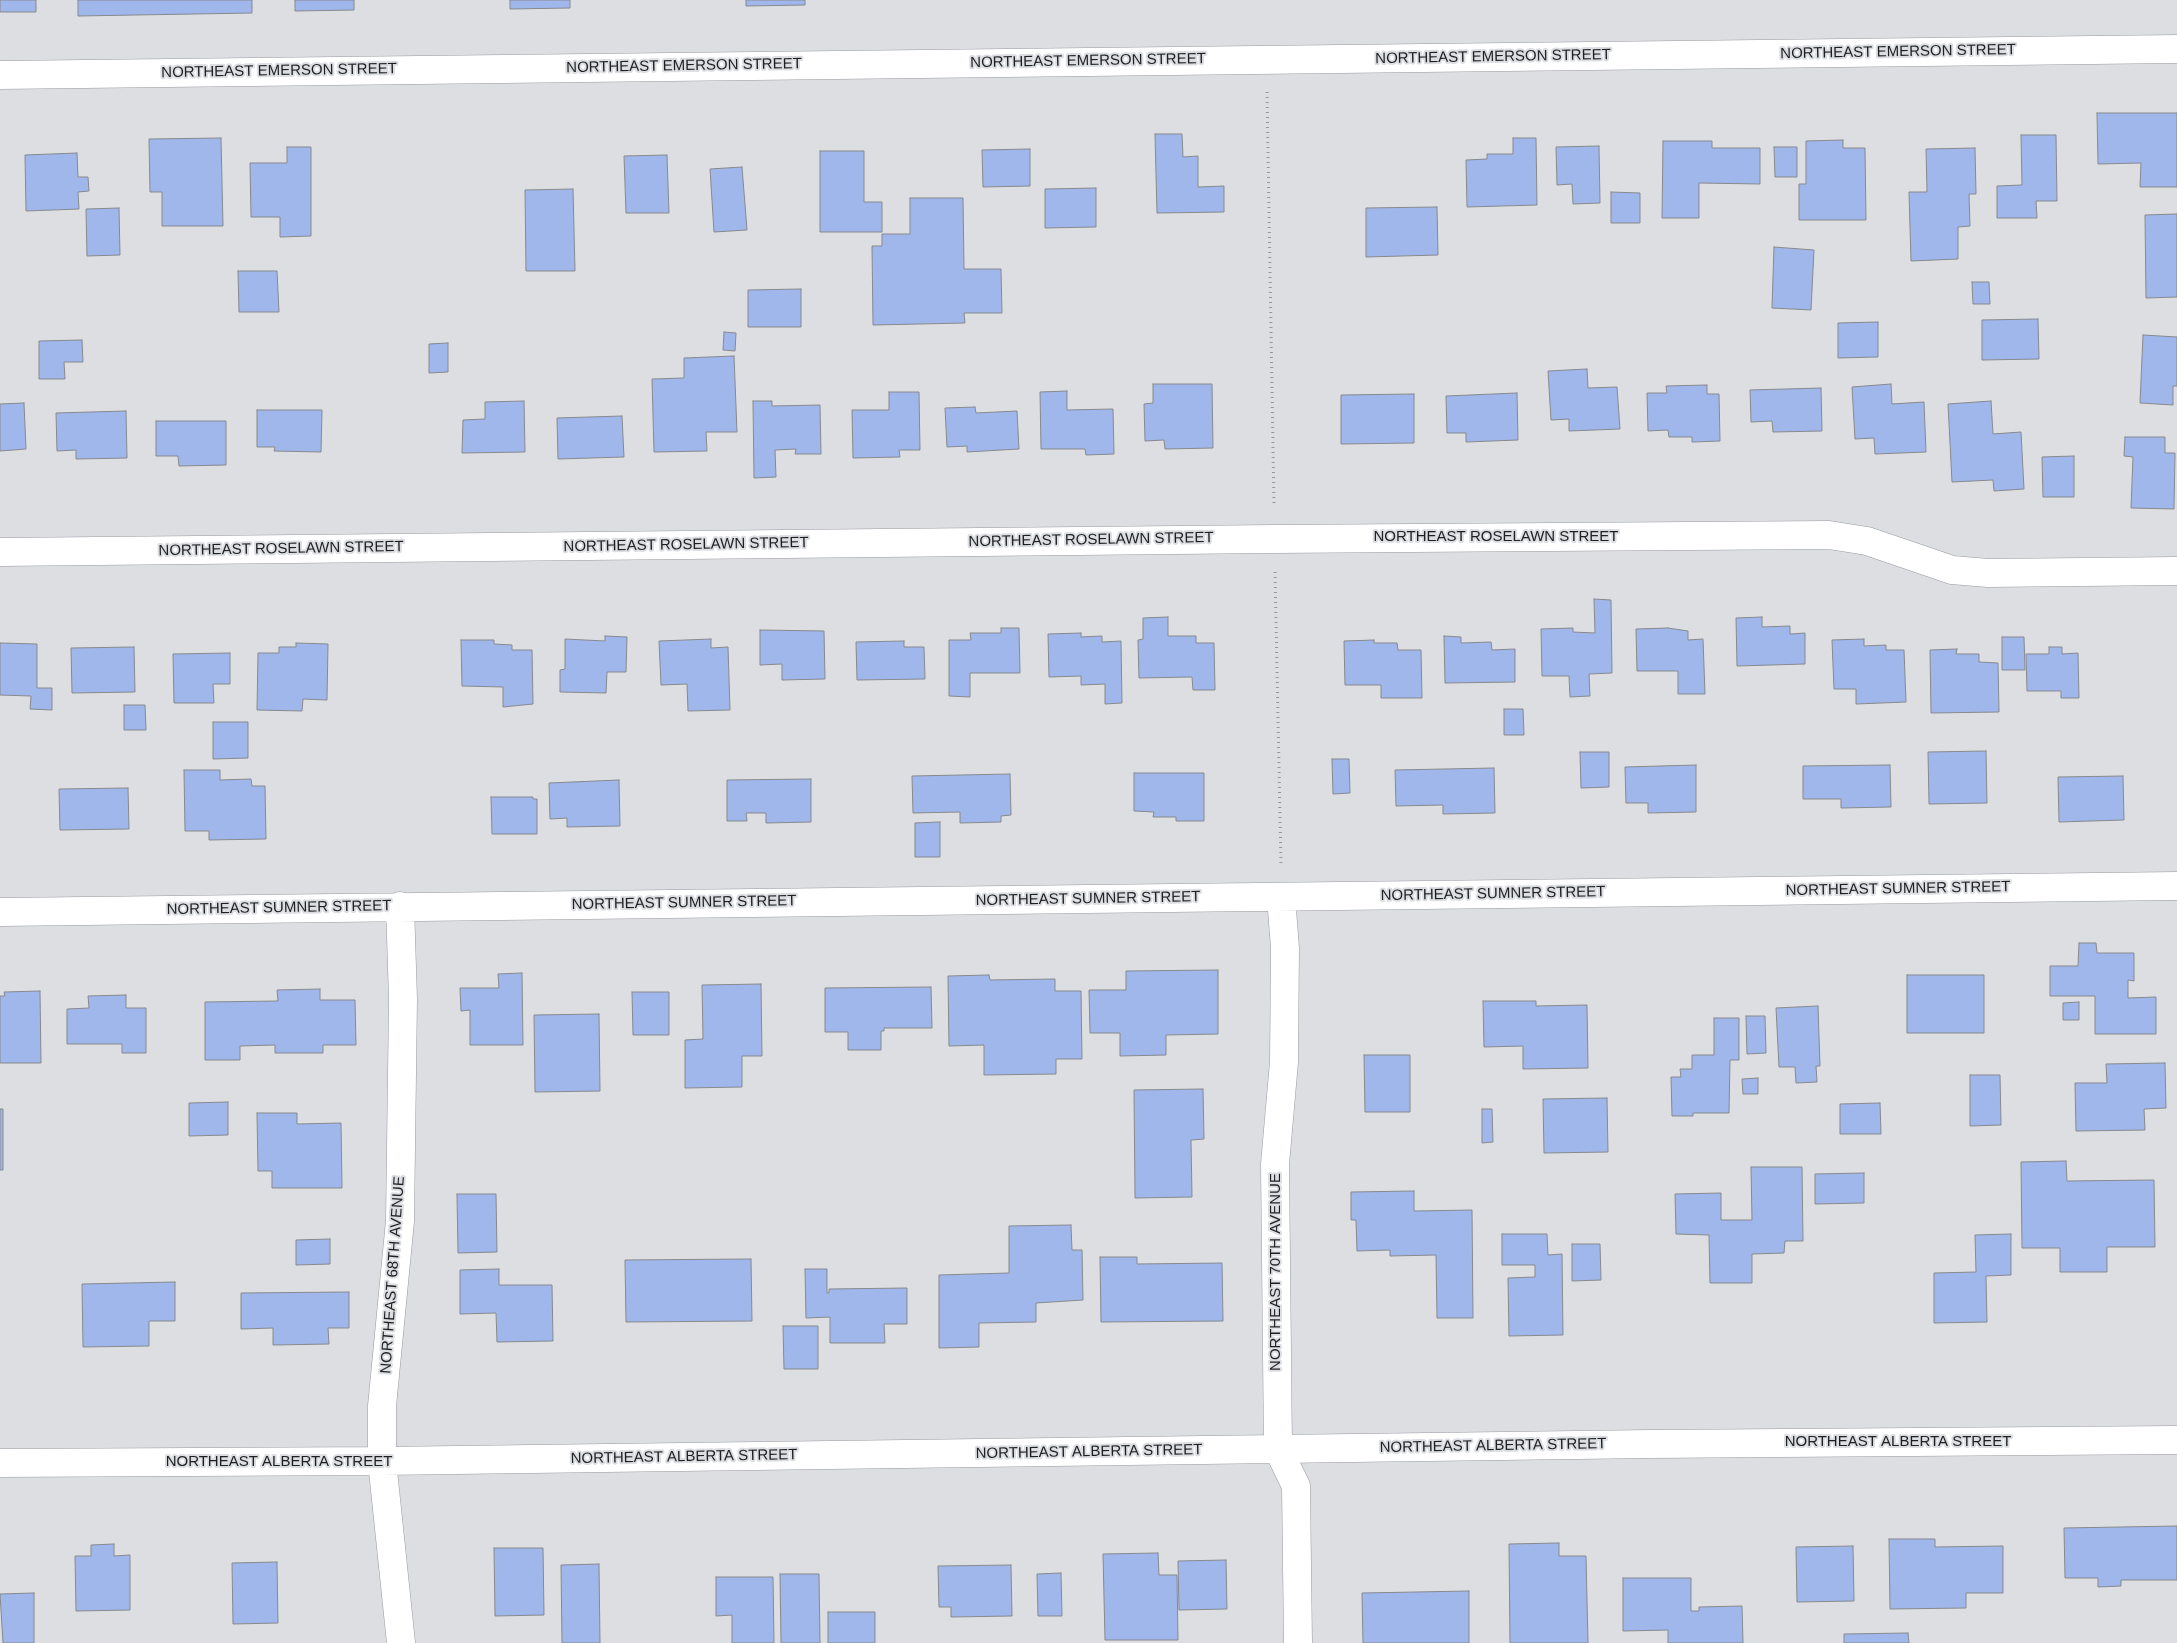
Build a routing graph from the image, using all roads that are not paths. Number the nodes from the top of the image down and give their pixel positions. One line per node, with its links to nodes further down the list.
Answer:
1 (2177, 49): 2 (street, NORTHEAST EMERSON STREET)
2 (0, 75)
3 (0, 552): 4 (street, NORTHEAST ROSELAWN STREET)
4 (2177, 570)
5 (2177, 886): 6 (street, NORTHEAST SUMNER STREET)
6 (1281, 897): 7 (street, NORTHEAST SUMNER STREET); 10 (street, NORTHEAST 70TH AVENUE)
7 (400, 906): 8 (street, NORTHEAST SUMNER STREET); 11 (street, NORTHEAST 68TH AVENUE)
8 (0, 912)
9 (2177, 1440): 10 (street, NORTHEAST ALBERTA STREET)
10 (1278, 1449): 11 (street, NORTHEAST ALBERTA STREET); 14 (street, NORTHEAST 70TH AVENUE)
11 (382, 1461): 12 (street, NORTHEAST ALBERTA STREET); 13 (street, NORTHEAST 68TH AVENUE)
12 (0, 1463)
13 (402, 1643)
14 (1298, 1643)

